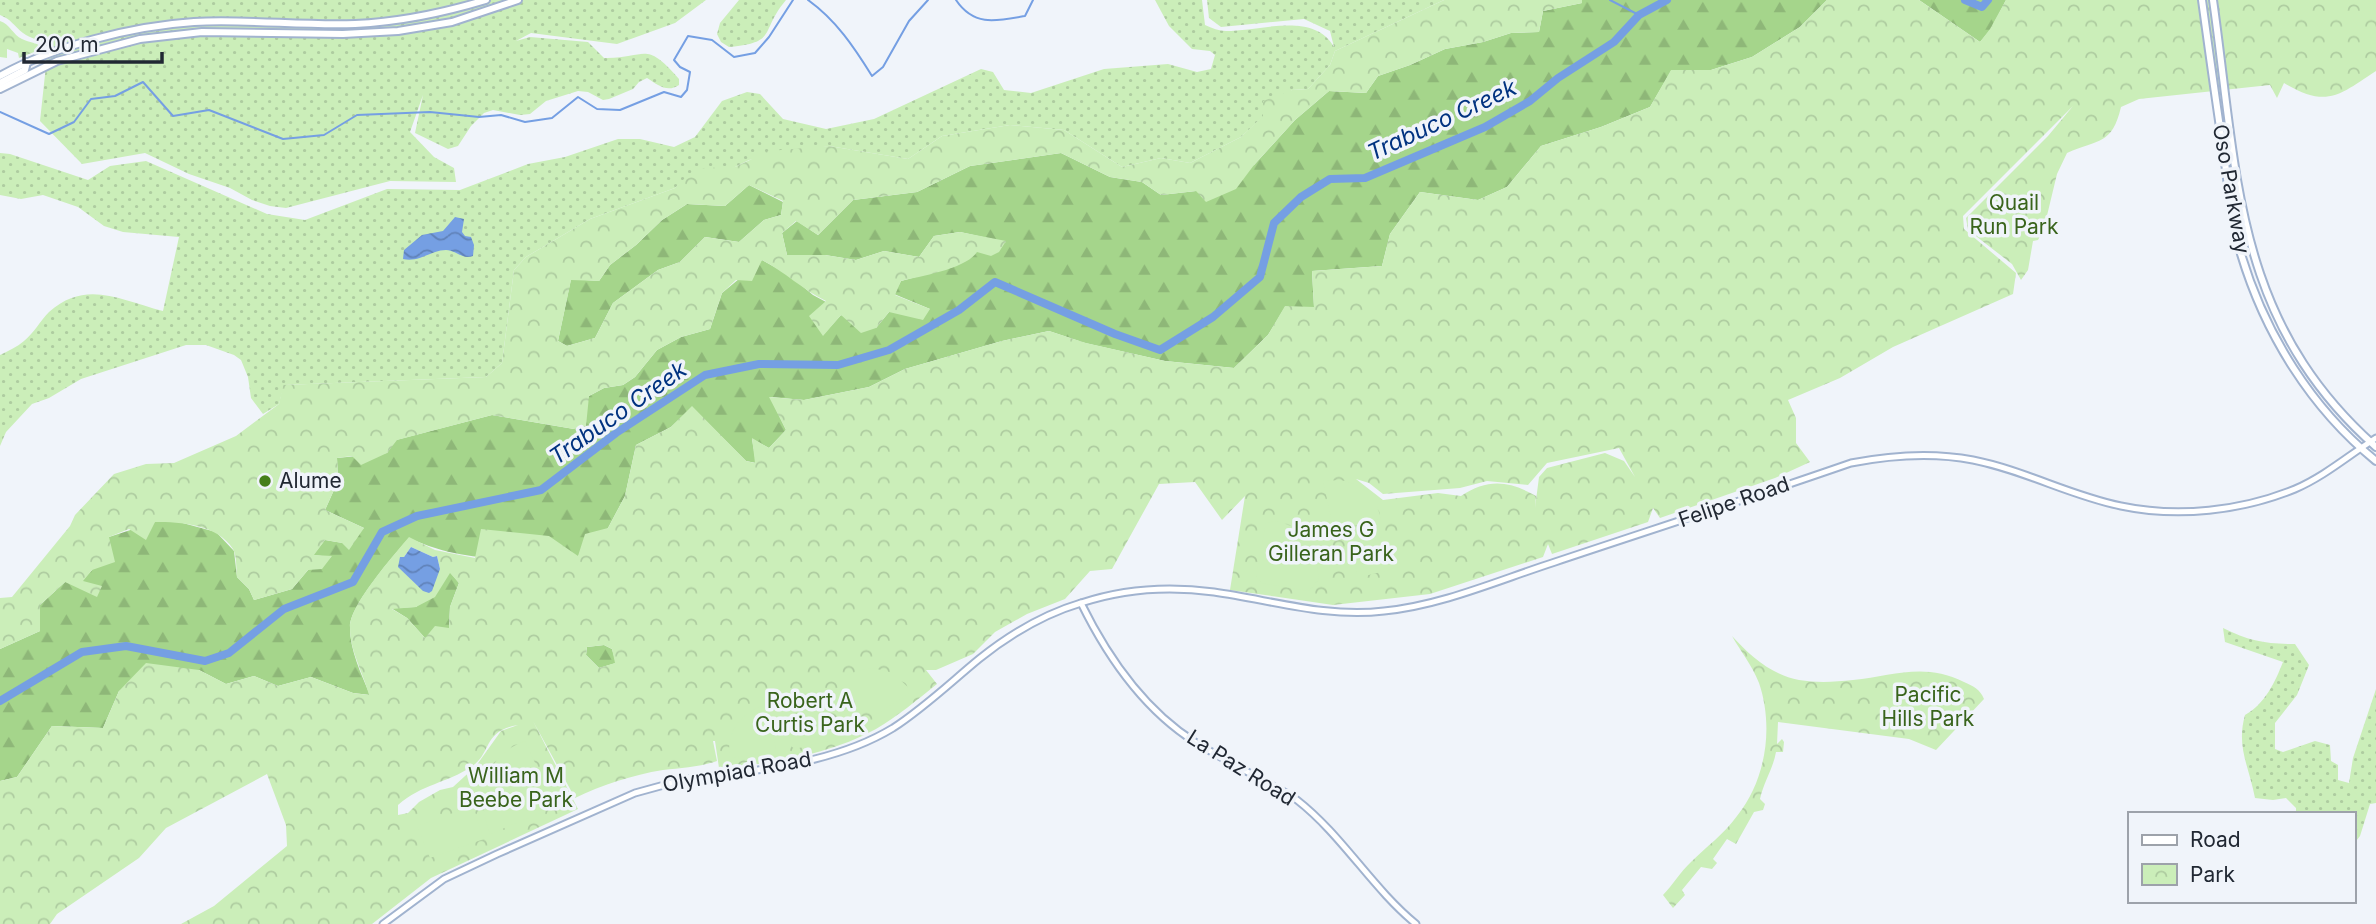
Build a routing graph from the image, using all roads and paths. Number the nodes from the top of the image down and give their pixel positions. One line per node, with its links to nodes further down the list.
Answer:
1 (486, 0): 5 (main road)
2 (518, 0): 5 (main road)
3 (2202, 0): 11 (main road, Oso Parkway)
4 (2213, 0): 9 (main road, Oso Parkway)
5 (18, 74): 6 (main road); 7 (main road); 8 (main road)
6 (0, 76)
7 (0, 83)
8 (0, 89)
9 (2373, 440): 10 (main road, Oso Parkway); 11 (main road, Felipe Road)
10 (2376, 447)
11 (2360, 448): 12 (main road, Oso Parkway); 13 (main road, Felipe Road)
12 (2376, 461)
13 (1081, 603): 14 (main road, Olympiad Road); 15 (main road, La Paz Road)
14 (383, 924)
15 (1416, 924)

